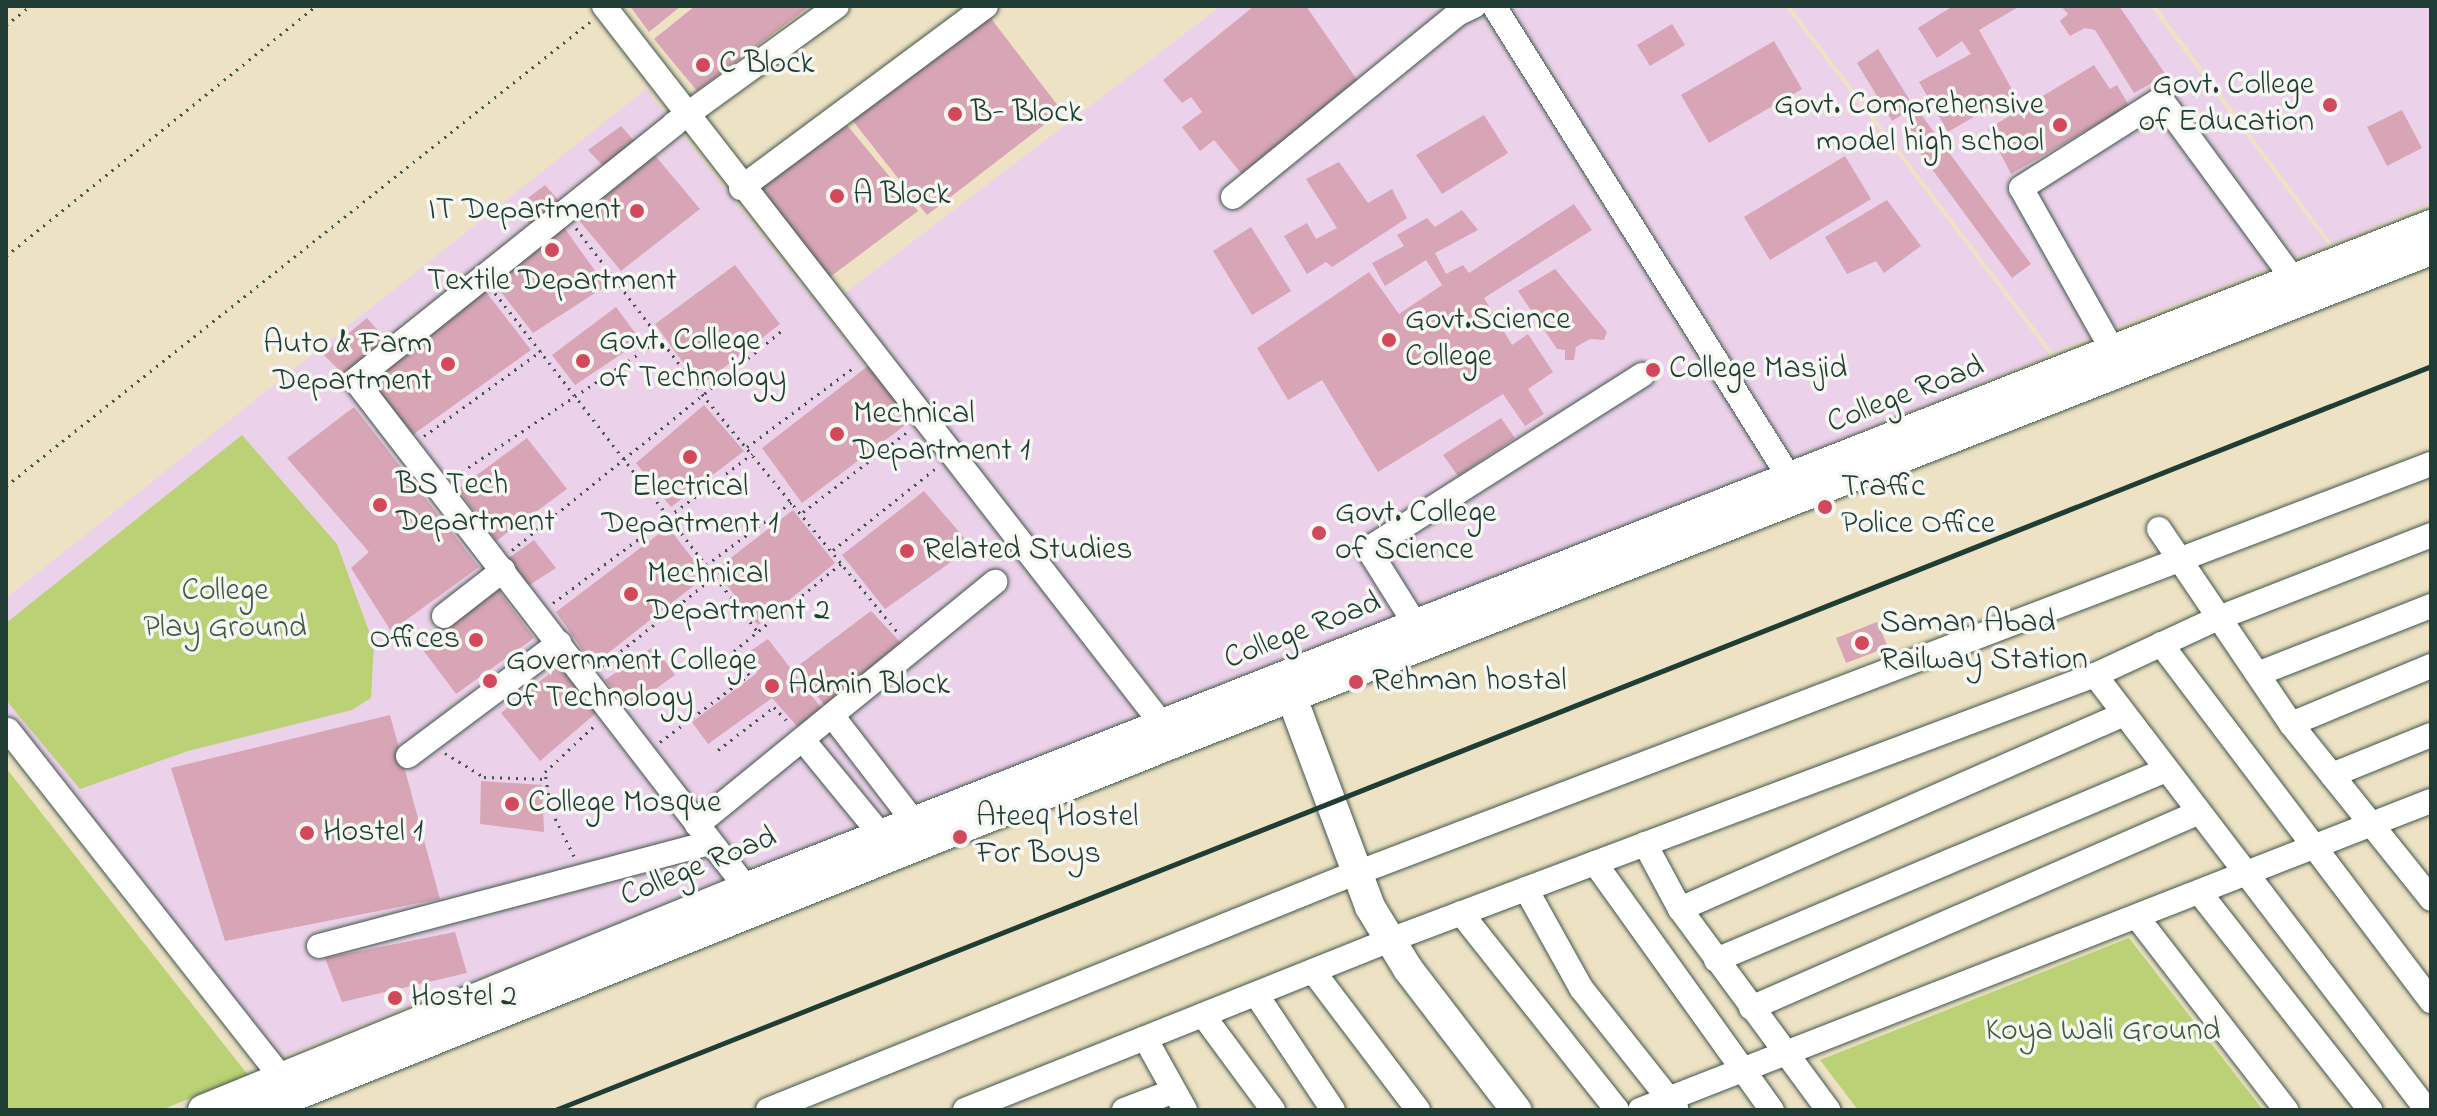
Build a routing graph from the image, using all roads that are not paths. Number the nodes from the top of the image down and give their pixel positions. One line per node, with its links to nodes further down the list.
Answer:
1 (837, 6): 6 (street)
2 (986, 6): 7 (street)
3 (1474, 6): 8 (street)
4 (1494, 6): 15 (street)
5 (597, 14): 6 (street)
6 (686, 115): 7 (street); 19 (street)
7 (741, 188): 33 (street)
8 (1233, 197)
9 (2431, 225): 11 (main road, College Road)
10 (2431, 250): 30 (main road, College Road)
11 (2293, 279): 12 (main road, College Road); 12 (street)
12 (2113, 351): 15 (main road, College Road)
13 (1642, 375): 24 (street)
14 (2431, 464): 18 (street)
15 (1791, 480): 24 (main road, College Road)
16 (2159, 529): 18 (street)
17 (2431, 535): 23 (street)
18 (2177, 562): 23 (street); 50 (street)
19 (500, 566): 22 (street); 25 (street)
20 (995, 582): 32 (street)
21 (2431, 606): 28 (street)
22 (444, 616)
23 (2216, 619): 26 (street); 28 (street)
24 (1417, 627): 33 (main road, College Road)
25 (559, 643): 38 (street); 45 (street)
26 (2161, 644): 29 (street); 48 (street)
27 (2431, 666): 34 (street)
28 (2260, 673): 34 (street)
29 (2095, 675): 31 (street); 47 (street)
30 (1286, 700): 50 (main road); 54 (main road, College Road)
31 (2124, 714): 39 (street); 56 (street)
32 (834, 718): 37 (street); 43 (street)
33 (1162, 724): 43 (main road, College Road)
34 (2291, 724): 40 (street)
35 (8, 730): 70 (street)
36 (2431, 735): 40 (street)
37 (803, 740): 45 (street); 46 (street)
38 (417, 749)
39 (2166, 770): 42 (street); 61 (street)
40 (2332, 775): 44 (street)
41 (2431, 801): 44 (street)
42 (2197, 813): 51 (street); 65 (street)
43 (915, 823): 46 (main road, College Road)
44 (2372, 826): 48 (street); 55 (street)
45 (704, 834): 54 (street); 60 (street)
46 (881, 835): 54 (main road, College Road)
47 (1645, 844): 49 (street); 56 (street)
48 (2312, 848): 51 (street); 64 (street)
49 (1595, 863): 52 (street); 69 (street)
50 (1351, 875): 59 (main road); 75 (street)
51 (2244, 875): 53 (street); 89 (street)
52 (1526, 889): 57 (street); 72 (street)
53 (2200, 893): 58 (street); 88 (street)
54 (754, 898): 70 (main road, College Road); 74 (main road, College Road)
55 (2431, 899)
56 (1680, 909): 61 (street)
57 (1461, 913): 59 (street); 83 (street)
58 (2137, 917): 68 (street); 87 (street)
59 (1384, 942): 62 (street); 81 (main road); 82 (main road)
60 (319, 946)
61 (1716, 960): 65 (street)
62 (1313, 971): 63 (street); 80 (street)
63 (1256, 994): 66 (street); 79 (street)
64 (2431, 1001)
65 (1751, 1008): 68 (street)
66 (1203, 1015): 67 (street); 78 (street)
67 (1145, 1038): 71 (street); 76 (street)
68 (1784, 1054): 69 (street); 86 (street)
69 (1742, 1070): 72 (street); 85 (street)
70 (282, 1078): 73 (main road, College Road)
71 (1180, 1100): 77 (street)
72 (1673, 1104): 84 (street)
73 (203, 1110)
74 (259, 1110)
75 (768, 1110)
76 (965, 1110)
77 (1124, 1110)
78 (1273, 1110)
79 (1333, 1110)
80 (1418, 1110)
81 (1500, 1110)
82 (1516, 1110)
83 (1617, 1110)
84 (1640, 1110)
85 (1772, 1110)
86 (1828, 1110)
87 (2286, 1110)
88 (2370, 1110)
89 (2427, 1110)

